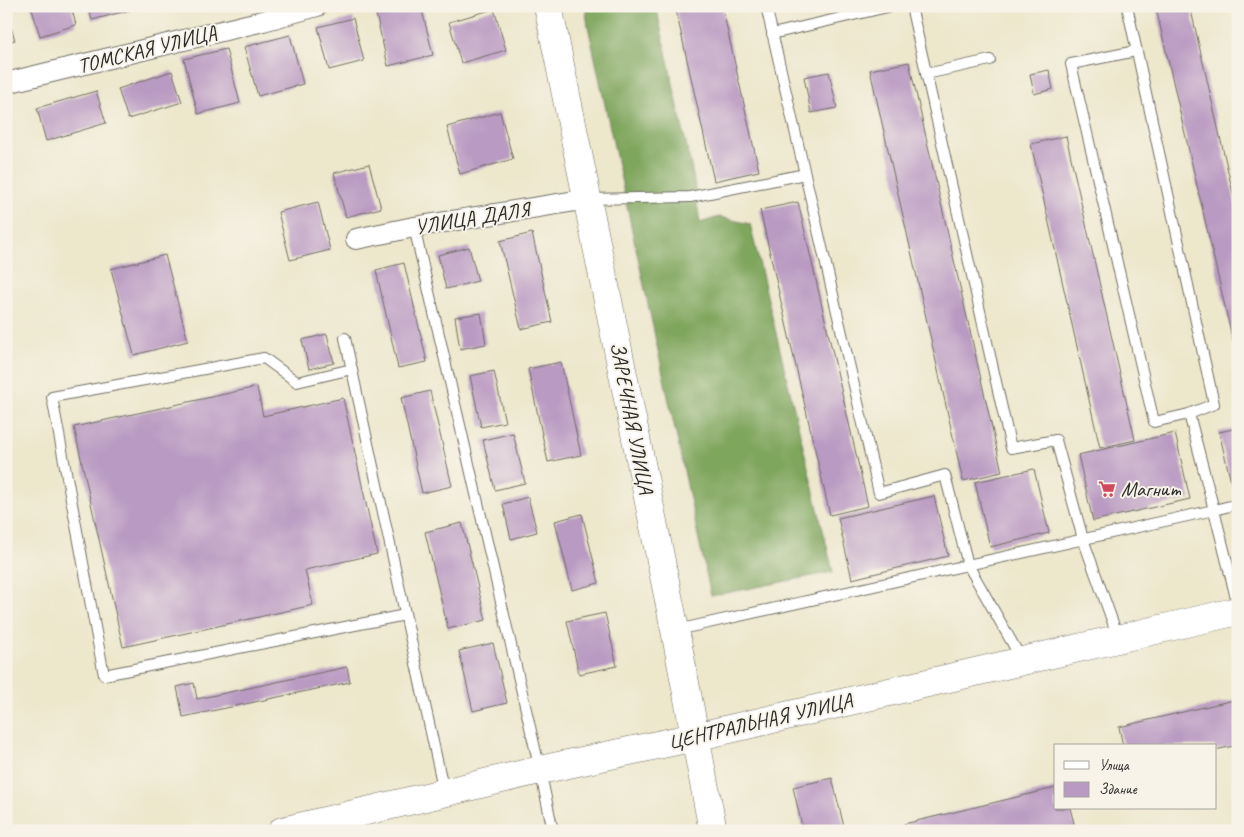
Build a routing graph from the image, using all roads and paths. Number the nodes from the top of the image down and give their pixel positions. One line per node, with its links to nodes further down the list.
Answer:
1 (317, 6): 11 (street, ТОМСКАЯ УЛИЦА)
2 (548, 6): 13 (street, ЗАРЕЧНАЯ УЛИЦА)
3 (766, 6): 7 (lane)
4 (892, 6): 7 (lane)
5 (910, 6): 10 (lane)
6 (1127, 6): 8 (lane)
7 (772, 34): 12 (lane)
8 (1136, 51): 18 (lane); 18 (lane)
9 (990, 60): 10 (lane)
10 (926, 74): 21 (lane)
11 (6, 83)
12 (805, 174): 13 (lane); 22 (lane)
13 (588, 199): 14 (street, УЛИЦА ДАЛЯ); 26 (street, ЗАРЕЧНАЯ УЛИЦА)
14 (414, 227): 15 (street, УЛИЦА ДАЛЯ); 30 (lane)
15 (356, 239)
16 (345, 338): 17 (lane)
17 (352, 370): 25 (lane); 25 (lane)
18 (1188, 414): 20 (lane)
19 (1238, 504): 20 (lane)
20 (1214, 510): 21 (lane); 23 (lane)
21 (1083, 539): 22 (lane); 27 (lane)
22 (968, 565): 26 (lane); 28 (lane)
23 (1238, 606)
24 (1238, 610): 27 (street, ЦЕНТРАЛЬНАЯ УЛИЦА)
25 (405, 615): 31 (lane)
26 (675, 630): 29 (street, ЗАРЕЧНАЯ УЛИЦА)
27 (1118, 637): 28 (street, ЦЕНТРАЛЬНАЯ УЛИЦА)
28 (1022, 660): 29 (street, ЦЕНТРАЛЬНАЯ УЛИЦА)
29 (695, 737): 30 (street, ЦЕНТРАЛЬНАЯ УЛИЦА); 34 (street, ЗАРЕЧНАЯ УЛИЦА)
30 (540, 770): 31 (street, ЦЕНТРАЛЬНАЯ УЛИЦА); 33 (lane)
31 (444, 792): 32 (street, ЦЕНТРАЛЬНАЯ УЛИЦА)
32 (282, 831)
33 (553, 831)
34 (713, 831)

